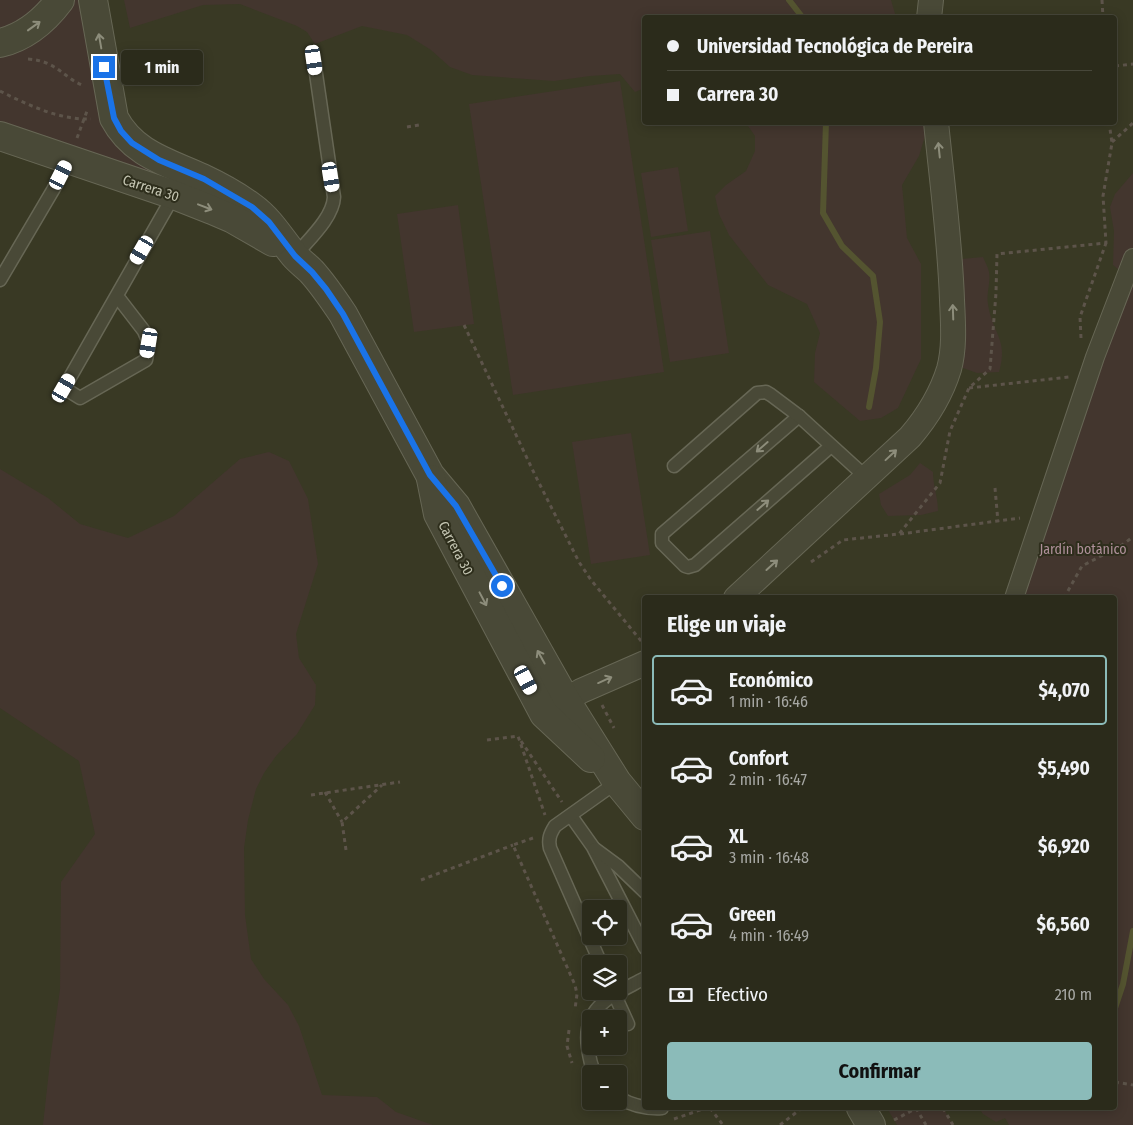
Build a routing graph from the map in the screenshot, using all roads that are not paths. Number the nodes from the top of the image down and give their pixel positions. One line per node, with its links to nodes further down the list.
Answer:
1 (60, 0): 5 (street, one-way to 1)
2 (93, 0): 11 (street, Carrera 30, one-way to 2)
3 (931, 0): 4 (street)
4 (929, 15)
5 (11, 51)
6 (314, 60): 11 (lane)
7 (936, 125): 18 (street, one-way to 7)
8 (0, 136): 9 (street, Carrera 30)
9 (69, 160): 10 (street, Carrera 30); 13 (lane)
10 (174, 195): 11 (street, Carrera 30, one-way to 11); 14 (lane)
11 (295, 256): 22 (street, Carrera 30)
12 (1133, 258): 20 (street)
13 (0, 280)
14 (116, 296): 14 (lane)
15 (799, 416): 16 (lane); 16 (lane, one-way to 16); 17 (lane)
16 (830, 446): 18 (lane)
17 (674, 466)
18 (867, 478): 19 (street, one-way to 18)
19 (739, 595)
20 (1015, 595)
21 (640, 654): 22 (street, one-way to 21)
22 (554, 706): 23 (street, Carrera 30)
23 (617, 782): 24 (street, Carrera 30); 25 (lane)
24 (642, 812)
25 (571, 816): 26 (lane); 29 (lane)
26 (593, 847): 27 (lane); 28 (lane)
27 (642, 889)
28 (642, 942)
29 (597, 955)
30 (642, 979): 31 (lane)
31 (627, 987)
32 (605, 1000): 35 (lane)
33 (617, 1000): 34 (lane)
34 (628, 1024)
35 (592, 1065)
36 (627, 1102): 37 (lane)
37 (642, 1107)
38 (864, 1110): 39 (street)
39 (882, 1123)

